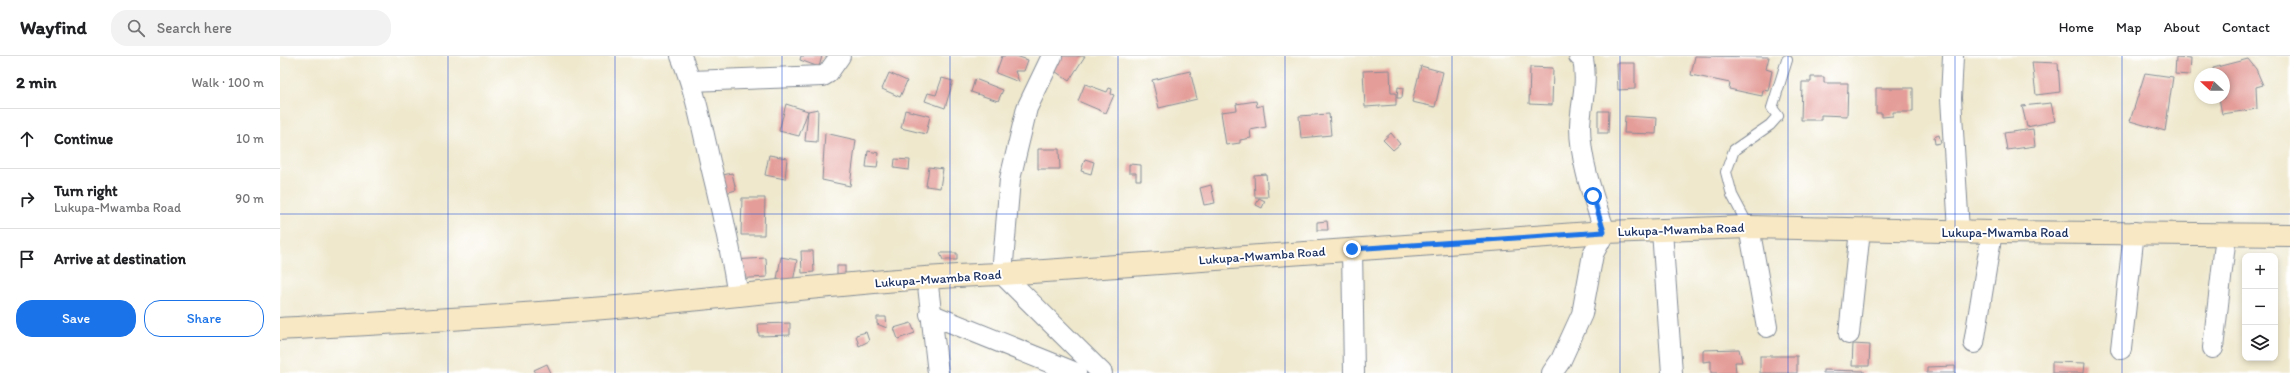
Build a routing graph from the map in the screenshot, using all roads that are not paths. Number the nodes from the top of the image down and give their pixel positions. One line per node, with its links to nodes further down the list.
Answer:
1 (681, 56): 7 (street)
2 (840, 56): 7 (street)
3 (1052, 56): 18 (street)
4 (1579, 56): 12 (street)
5 (1953, 56): 11 (street)
6 (1787, 60): 8 (lane)
7 (691, 81): 20 (street)
8 (1749, 227): 9 (street, Lukupa-Mwamba Road); 10 (street, Lukupa-Mwamba Road); 22 (street)
9 (1860, 230): 11 (street, Lukupa-Mwamba Road); 24 (street)
10 (1662, 231): 12 (street, Lukupa-Mwamba Road); 33 (street)
11 (1959, 231): 13 (street, Lukupa-Mwamba Road)
12 (1604, 232): 17 (street, Lukupa-Mwamba Road); 32 (street)
13 (1992, 232): 14 (street, Lukupa-Mwamba Road); 25 (street)
14 (2134, 232): 15 (street, Lukupa-Mwamba Road); 27 (street)
15 (2226, 235): 16 (street, Lukupa-Mwamba Road); 26 (street)
16 (2290, 235)
17 (1352, 249): 18 (street, Lukupa-Mwamba Road); 31 (street)
18 (1002, 274): 19 (street, Lukupa-Mwamba Road); 30 (street)
19 (927, 277): 20 (street, Lukupa-Mwamba Road); 21 (street)
20 (738, 296): 23 (street, Lukupa-Mwamba Road)
21 (930, 314): 28 (street); 29 (street)
22 (1767, 327)
23 (280, 328)
24 (1849, 334)
25 (1974, 343)
26 (2213, 348)
27 (2121, 349)
28 (938, 373)
29 (1076, 373)
30 (1102, 373)
31 (1354, 373)
32 (1552, 373)
33 (1672, 373)

